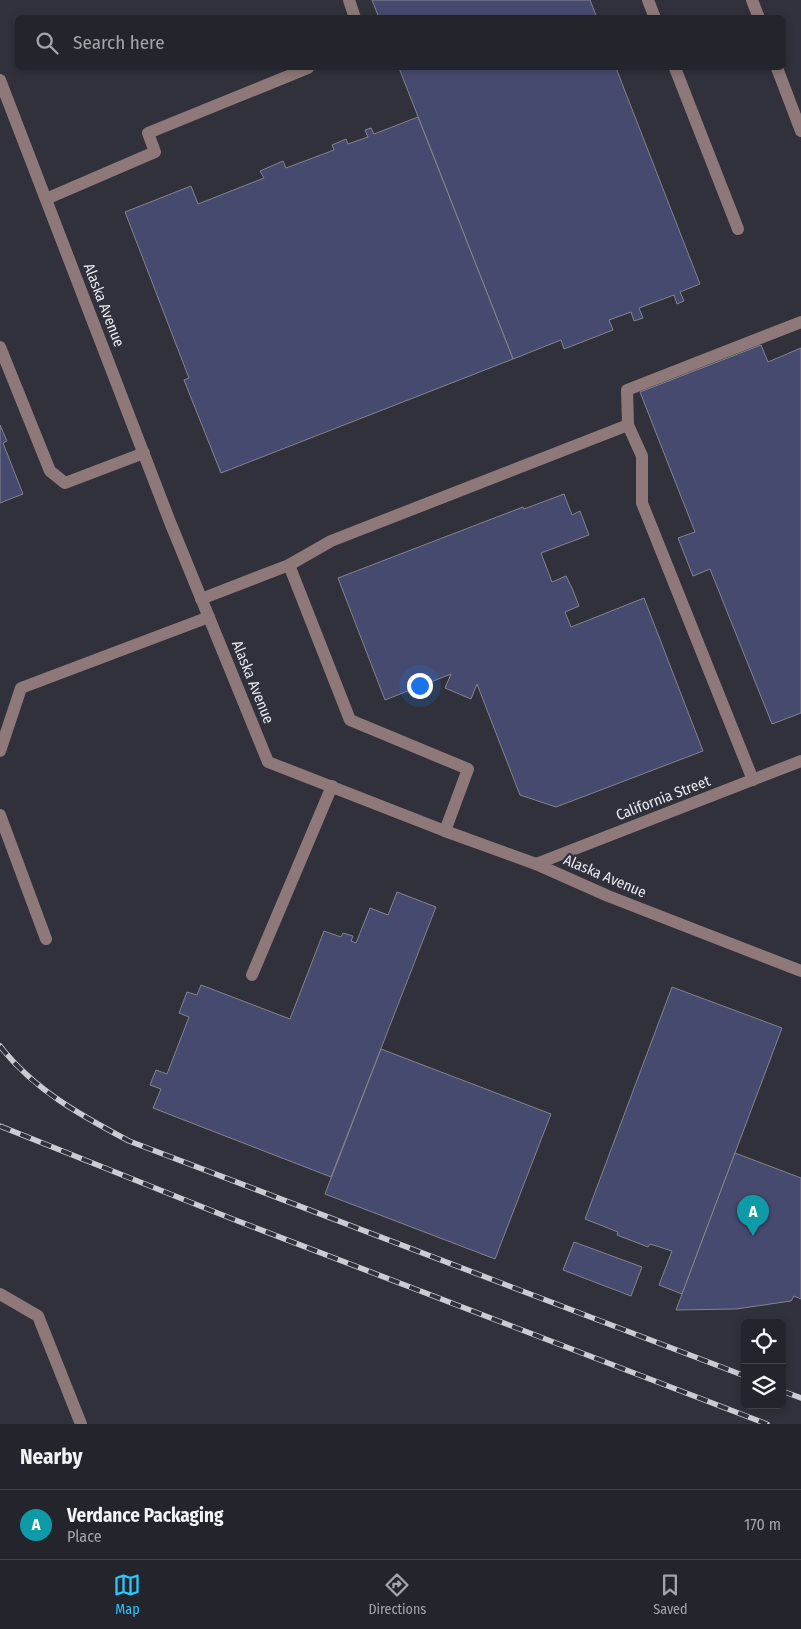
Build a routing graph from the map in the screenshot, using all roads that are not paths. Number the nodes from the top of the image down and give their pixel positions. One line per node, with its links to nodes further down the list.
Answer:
1 (349, 0): 4 (street)
2 (648, 0): 5 (street)
3 (752, 0): 6 (street)
4 (354, 15)
5 (655, 15)
6 (757, 15)
7 (303, 70): 12 (street)
8 (676, 70): 13 (street)
9 (778, 70): 11 (street)
10 (0, 80): 12 (street, Alaska Avenue)
11 (801, 131)
12 (46, 199): 17 (street, Alaska Avenue)
13 (738, 229)
14 (801, 322): 16 (street)
15 (0, 347): 17 (street)
16 (628, 425): 18 (street); 23 (street)
17 (144, 453): 19 (street, Alaska Avenue)
18 (289, 565): 19 (street); 26 (street)
19 (202, 599): 20 (street, Alaska Avenue)
20 (209, 617): 21 (street); 24 (street, Alaska Avenue)
21 (0, 751)
22 (801, 761): 23 (street, California Street)
23 (753, 780): 27 (street, California Street)
24 (332, 786): 26 (street, Alaska Avenue); 30 (street)
25 (0, 815): 28 (street)
26 (446, 831): 27 (street, Alaska Avenue)
27 (536, 864): 29 (street, Alaska Avenue)
28 (46, 939)
29 (801, 971)
30 (252, 976)
31 (0, 1294): 32 (street)
32 (81, 1424)

